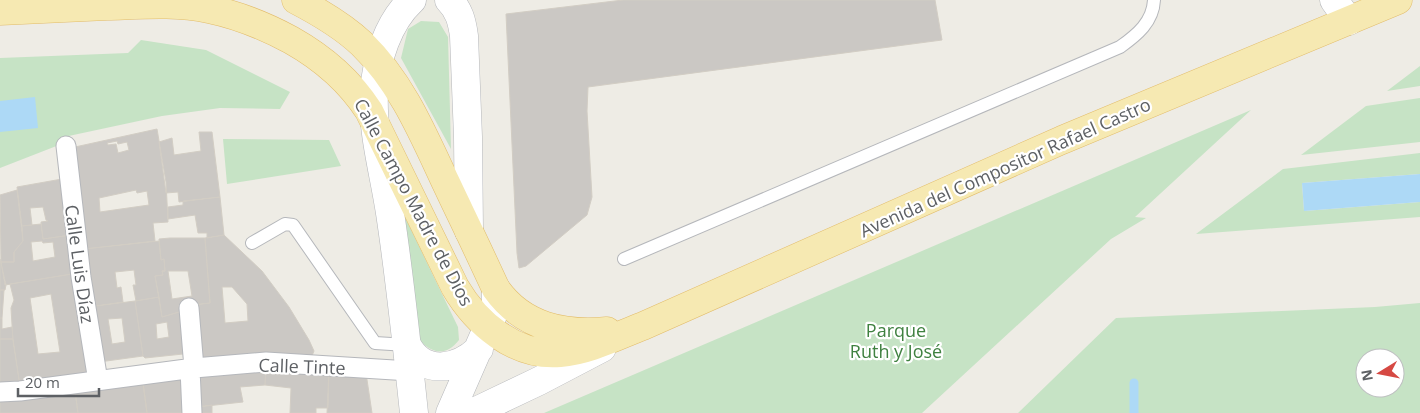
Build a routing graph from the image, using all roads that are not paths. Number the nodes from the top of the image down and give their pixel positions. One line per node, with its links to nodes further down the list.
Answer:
1 (296, 0): 9 (main road, Calle Campo Madre de Dios)
2 (412, 0): 9 (street)
3 (448, 0): 12 (street)
4 (1154, 0): 14 (lane)
5 (1398, 0): 8 (main road, Avenida del Compositor Rafael Castro)
6 (1410, 0): 8 (main road, Avenida del Compositor Rafael Castro)
7 (0, 11): 10 (main road, Calle Campo Madre de Dios)
8 (1350, 11): 17 (main road, Avenida del Compositor Rafael Castro)
9 (379, 62): 10 (street); 12 (main road, Calle Campo Madre de Dios)
10 (374, 120): 18 (main road, Calle Campo Madre de Dios); 19 (street)
11 (66, 146): 21 (street, Calle Luis Díaz)
12 (469, 231): 15 (main road, Calle Campo Madre de Dios)
13 (252, 243): 19 (lane)
14 (624, 259)
15 (496, 290): 17 (main road, Calle Campo Madre de Dios); 18 (street)
16 (189, 308): 20 (street)
17 (643, 326): 18 (main road, Calle Campo Madre de Dios); 26 (street)
18 (484, 338): 19 (street); 25 (street)
19 (408, 358): 20 (street, Calle Tinte); 24 (street)
20 (192, 368): 21 (street, Calle Tinte); 23 (street)
21 (98, 381): 22 (street, Calle Tinte)
22 (0, 392)
23 (192, 413)
24 (414, 413)
25 (450, 413)
26 (472, 413)

